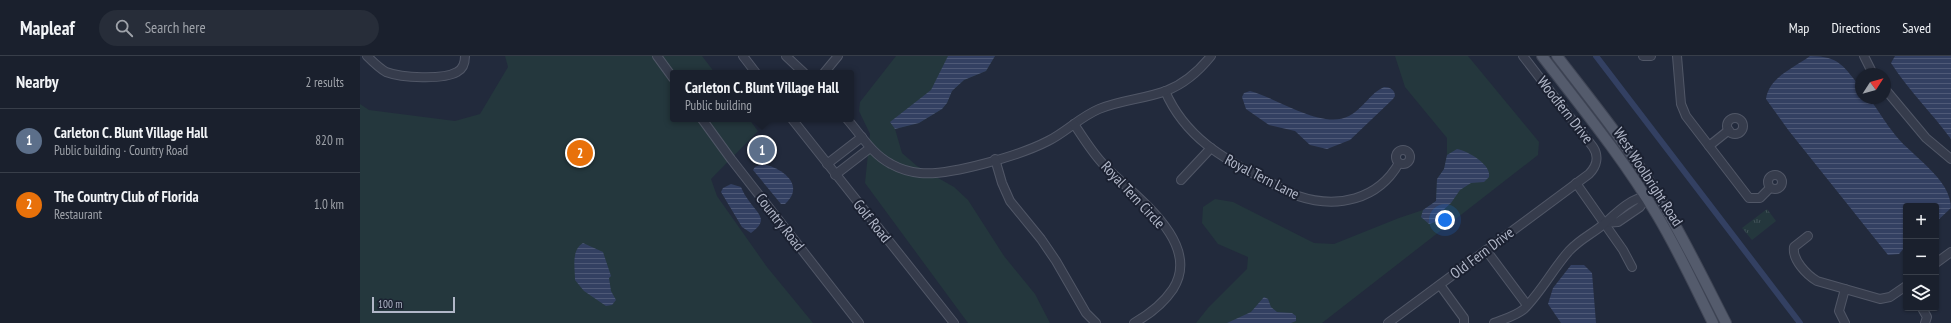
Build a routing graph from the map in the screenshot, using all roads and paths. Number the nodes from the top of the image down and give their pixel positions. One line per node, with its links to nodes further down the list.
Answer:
1 (368, 56): 2 (street)
2 (465, 56)
3 (657, 56): 19 (street)
4 (743, 56): 16 (street)
5 (786, 56): 17 (street)
6 (838, 56): 18 (street)
7 (1211, 56): 20 (street)
8 (1523, 56): 39 (street, Woodfern Drive)
9 (1542, 56): 42 (main road, West Woolbright Road)
10 (1557, 56): 41 (main road, West Woolbright Road)
11 (1644, 56): 12 (street)
12 (1651, 56)
13 (1677, 56): 29 (street)
14 (1864, 56): 15 (street)
15 (1870, 68)
16 (754, 70)
17 (801, 70)
18 (826, 70)
19 (670, 74)
20 (1166, 91): 25 (street); 31 (street, Royal Tern Lane)
21 (1891, 96): 34 (street)
22 (704, 122): 55 (street, Country Road)
23 (794, 122): 36 (street, Golf Road)
24 (850, 122): 27 (street)
25 (1074, 124): 33 (street); 58 (street, Royal Tern Circle)
26 (1729, 130): 29 (street)
27 (862, 137): 28 (street); 30 (street)
28 (850, 146): 32 (street); 36 (street)
29 (1709, 146): 40 (street)
30 (870, 148): 32 (street); 33 (street)
31 (1211, 148): 35 (street, Royal Tern Lane); 38 (street)
32 (859, 157): 37 (street)
33 (995, 160): 57 (street)
34 (1951, 160)
35 (1399, 163)
36 (827, 164): 37 (street, Golf Road)
37 (836, 175): 56 (street, Golf Road)
38 (1181, 180)
39 (1576, 183): 43 (street); 45 (street, Old Fern Drive)
40 (1770, 188)
41 (1654, 189): 42 (street); 62 (main road, West Woolbright Road)
42 (1646, 197): 43 (street); 61 (main road, West Woolbright Road)
43 (1605, 223): 48 (street); 52 (street)
44 (1808, 236): 51 (street)
45 (1486, 250): 49 (street, Old Fern Drive); 52 (street)
46 (1951, 252): 47 (street)
47 (1939, 262)
48 (1632, 267)
49 (1440, 285): 54 (street, Old Fern Drive); 59 (street)
50 (1903, 288): 51 (street)
51 (1845, 289): 63 (street)
52 (1527, 305): 60 (street)
53 (1923, 311): 64 (street)
54 (1392, 322)
55 (859, 323)
56 (954, 323)
57 (1096, 323)
58 (1134, 323)
59 (1464, 323)
60 (1497, 323)
61 (1713, 323)
62 (1726, 323)
63 (1845, 323)
64 (1925, 323)

